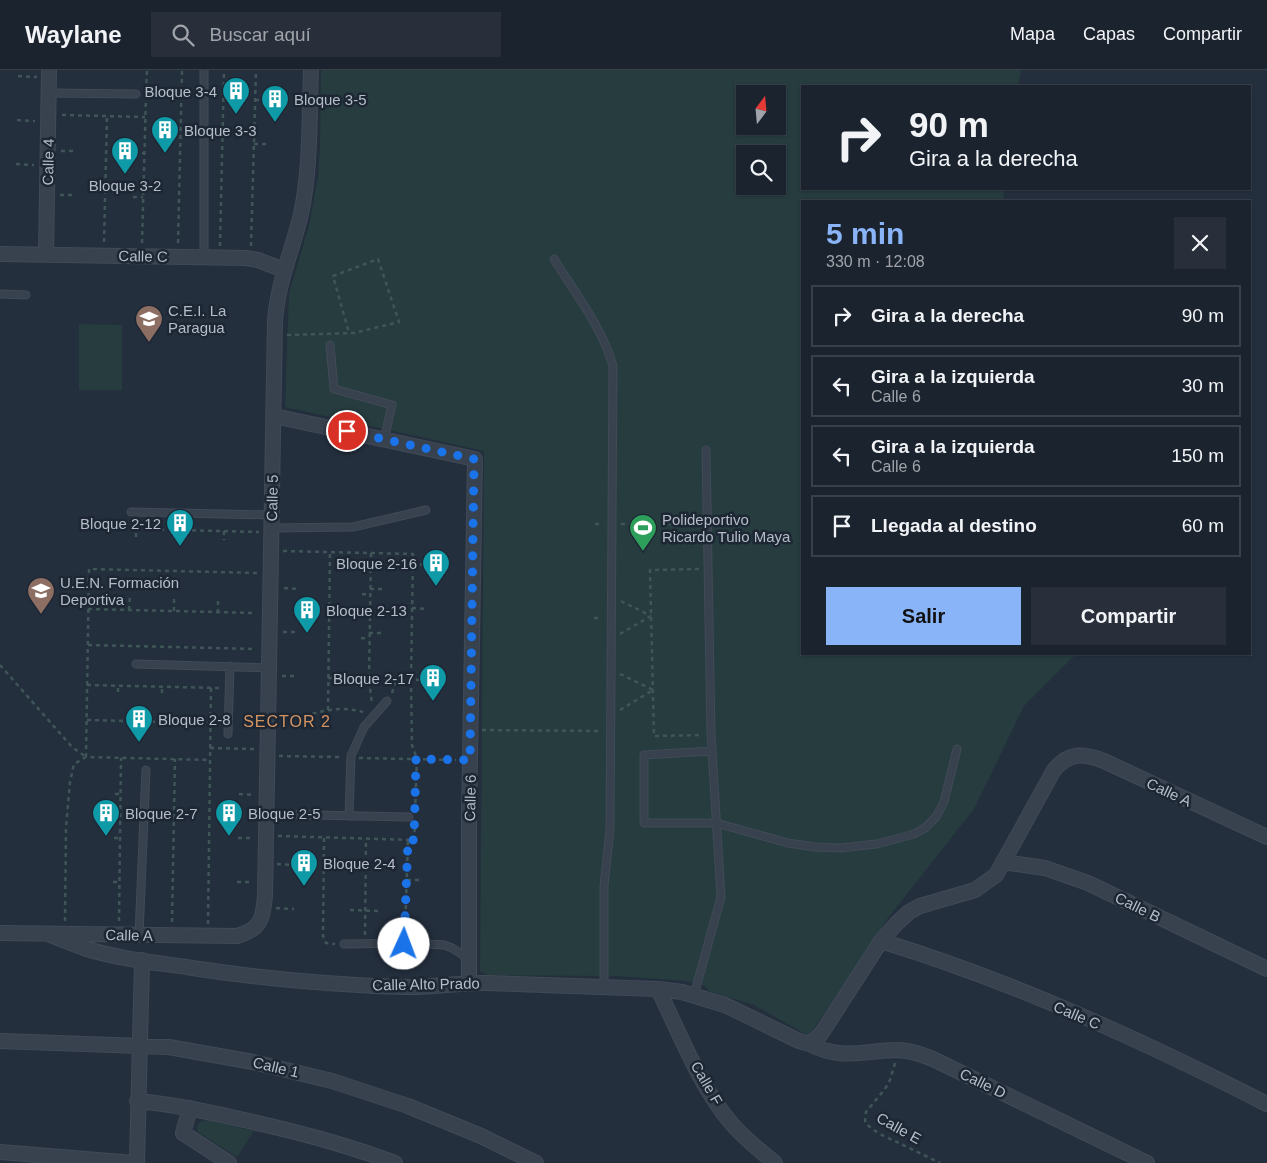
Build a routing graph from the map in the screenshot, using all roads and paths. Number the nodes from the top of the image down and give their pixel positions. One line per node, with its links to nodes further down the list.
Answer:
1 (147, 70): 18 (path)
2 (182, 70): 16 (path)
3 (204, 70): 42 (lane)
4 (224, 70): 9 (path)
5 (256, 70): 13 (path)
6 (311, 70): 46 (street, Calle 5)
7 (49, 74): 8 (path); 11 (street, Calle 4)
8 (18, 76)
9 (224, 92): 10 (path); 21 (path)
10 (228, 92)
11 (49, 93): 12 (lane); 19 (street, Calle 4)
12 (136, 94)
13 (255, 100): 14 (path); 23 (path)
14 (267, 100)
15 (175, 112): 16 (path)
16 (181, 112): 30 (path)
17 (107, 116): 18 (path); 19 (path); 39 (path)
18 (145, 117): 28 (path)
19 (49, 118): 20 (path); 25 (street, Calle 4)
20 (17, 120)
21 (223, 136): 22 (path); 43 (path)
22 (227, 136)
23 (254, 144): 24 (path); 44 (path)
24 (266, 144)
25 (48, 151): 26 (path); 32 (street, Calle 4)
26 (77, 151)
27 (134, 153): 28 (path)
28 (144, 153): 34 (path)
29 (173, 156): 30 (path)
30 (180, 156): 36 (path)
31 (16, 164): 32 (path)
32 (48, 165): 38 (street, Calle 4)
33 (133, 197): 34 (path)
34 (143, 197): 40 (path)
35 (172, 200): 36 (path)
36 (179, 200): 41 (path)
37 (0, 254): 38 (street, Calle C)
38 (46, 254): 39 (street, Calle C)
39 (104, 256): 40 (street, Calle C)
40 (142, 256): 41 (street, Calle C)
41 (177, 257): 42 (street, Calle C)
42 (204, 257): 43 (street, Calle C)
43 (220, 257): 44 (street, Calle C)
44 (251, 258): 46 (street, Calle C)
45 (554, 259): 58 (lane)
46 (284, 270): 50 (street, Calle 5)
47 (0, 294): 48 (lane)
48 (26, 295)
49 (349, 333): 49 (path); 50 (path)
50 (275, 335): 52 (street, Calle 5)
51 (330, 345): 53 (lane)
52 (274, 416): 53 (street, Calle 6); 60 (street, Calle 5)
53 (384, 439): 129 (street, Calle 6)
54 (706, 450): 59 (lane)
55 (426, 510): 60 (lane)
56 (131, 512): 60 (lane)
57 (595, 524): 58 (path)
58 (612, 524): 59 (path); 130 (lane)
59 (707, 524): 71 (lane)
60 (272, 525): 62 (path); 66 (street, Calle 5)
61 (180, 530): 62 (path); 63 (path); 64 (path)
62 (224, 531): 65 (path)
63 (136, 537)
64 (180, 538)
65 (224, 540)
66 (272, 551): 67 (path); 72 (street, Calle 5)
67 (330, 552): 68 (path); 109 (path)
68 (371, 553): 69 (path); 75 (path)
69 (412, 564): 70 (path); 83 (path)
70 (428, 565)
71 (708, 569): 90 (path); 132 (lane)
72 (271, 573): 73 (street, Calle 5); 85 (path)
73 (271, 588): 74 (path); 89 (street, Calle 5)
74 (300, 588)
75 (370, 589): 76 (path); 79 (path)
76 (386, 589)
77 (362, 594): 79 (path)
78 (130, 595): 86 (path)
79 (370, 595): 91 (path)
80 (174, 596): 87 (path)
81 (218, 598): 88 (path)
82 (619, 601): 90 (path)
83 (412, 608): 84 (path); 112 (path)
84 (426, 609)
85 (88, 610): 86 (path); 99 (path)
86 (130, 610): 87 (path)
87 (174, 612): 88 (path)
88 (218, 613): 89 (path)
89 (270, 614): 103 (street, Calle 5)
90 (651, 616): 93 (path); 119 (path)
91 (370, 632): 92 (path); 95 (path)
92 (385, 633)
93 (618, 636)
94 (361, 638): 95 (path)
95 (369, 638): 110 (path)
96 (128, 640): 100 (path)
97 (173, 641): 101 (path)
98 (217, 642): 102 (path)
99 (88, 645): 100 (path); 114 (path)
100 (128, 646): 101 (path)
101 (172, 647): 102 (path)
102 (217, 648): 103 (path)
103 (270, 649): 107 (street, Calle 5)
104 (136, 664): 106 (lane)
105 (0, 665): 139 (path)
106 (230, 666): 107 (lane); 118 (lane)
107 (270, 668): 127 (street, Calle 5)
108 (618, 673): 119 (path)
109 (328, 678): 110 (path); 123 (path)
110 (369, 679): 111 (path); 125 (path)
111 (396, 680): 112 (path); 122 (path)
112 (411, 680): 113 (path); 145 (path)
113 (425, 680)
114 (87, 685): 115 (path); 126 (path)
115 (118, 686): 116 (path); 120 (path)
116 (162, 687): 117 (path); 121 (path)
117 (211, 688): 118 (path); 128 (path)
118 (229, 689): 131 (lane)
119 (653, 690): 124 (path); 132 (path)
120 (118, 692)
121 (162, 693)
122 (387, 701): 125 (lane)
123 (328, 710): 125 (path); 127 (path)
124 (617, 712)
125 (374, 716): 142 (lane)
126 (87, 720): 128 (path); 139 (path)
127 (269, 722): 138 (street, Calle 5)
128 (210, 723): 133 (path)
129 (471, 730): 130 (path); 147 (street, Calle 6)
130 (610, 732): 199 (lane)
131 (228, 734)
132 (711, 734): 136 (lane)
133 (210, 748): 138 (path); 146 (path)
134 (956, 749): 154 (lane)
135 (116, 751): 140 (path)
136 (712, 751): 154 (lane); 154 (lane)
137 (160, 752): 143 (path)
138 (268, 752): 142 (path); 151 (street, Calle 5)
139 (86, 757): 140 (path); 186 (path)
140 (116, 758): 141 (path)
141 (121, 758): 143 (path); 150 (path)
142 (351, 758): 145 (path); 152 (lane)
143 (160, 759): 144 (path)
144 (175, 759): 146 (path); 155 (path)
145 (416, 759): 147 (path); 158 (path)
146 (210, 760): 190 (path)
147 (470, 760): 195 (street, Calle 6)
148 (146, 770): 188 (lane)
149 (115, 794): 150 (path)
150 (120, 794): 162 (path)
151 (267, 814): 152 (lane); 157 (street, Calle 5)
152 (349, 816): 153 (lane)
153 (409, 817)
154 (716, 823): 201 (lane)
155 (174, 836): 156 (path); 172 (path)
156 (180, 836)
157 (266, 836): 163 (path); 167 (street, Calle 5)
158 (414, 836): 159 (path); 165 (path)
159 (421, 836)
160 (1267, 837): 166 (street, Calle A)
161 (114, 838): 162 (path)
162 (120, 838): 177 (path)
163 (324, 838): 164 (path); 192 (path)
164 (366, 838): 165 (path); 170 (path)
165 (408, 840): 174 (path)
166 (1003, 862): 191 (street); 197 (street, Calle B)
167 (266, 864): 168 (path); 178 (street, Calle 5)
168 (296, 864)
169 (351, 866): 170 (path)
170 (366, 866): 171 (path); 181 (path)
171 (379, 867)
172 (173, 880): 173 (path); 189 (path)
173 (179, 880)
174 (407, 880): 175 (path); 194 (path)
175 (420, 880)
176 (113, 882): 177 (path)
177 (119, 882): 187 (path)
178 (264, 907): 179 (path); 183 (street, Calle 5)
179 (294, 909)
180 (350, 910): 181 (path)
181 (365, 910): 182 (path); 193 (path)
182 (378, 911)
183 (256, 928): 190 (street, Calle A)
184 (0, 933): 185 (street, Calle A)
185 (48, 934): 186 (street, Calle A); 196 (street, Calle Alto Prado)
186 (65, 934): 187 (street, Calle A)
187 (118, 935): 188 (street, Calle A)
188 (139, 936): 189 (street, Calle A)
189 (172, 936): 190 (street, Calle A)
190 (207, 936)
191 (881, 942): 203 (street); 207 (street, Calle C)
192 (344, 944): 193 (lane)
193 (364, 944): 194 (lane)
194 (404, 944): 195 (lane)
195 (469, 959): 198 (street, Calle 6)
196 (142, 960): 198 (street, Calle Alto Prado); 204 (street, Calle A)
197 (1267, 969)
198 (469, 982): 199 (street, Calle Alto Prado)
199 (604, 987): 200 (street, Calle Alto Prado)
200 (658, 989): 201 (street, Calle Alto Prado); 214 (street, Calle F)
201 (694, 995): 203 (street, Calle Alto Prado)
202 (0, 1041): 204 (street, Calle 1)
203 (804, 1043): 205 (street, Calle D)
204 (139, 1046): 206 (street, Calle A); 213 (street, Calle 1)
205 (897, 1050): 215 (path, Calle E); 216 (street, Calle D)
206 (137, 1101): 208 (street); 210 (street, Calle A)
207 (1267, 1104)
208 (190, 1108): 211 (street); 212 (street)
209 (0, 1152): 210 (street)
210 (136, 1163)
211 (229, 1163)
212 (395, 1163)
213 (536, 1163)
214 (775, 1163)
215 (940, 1163)
216 (1147, 1163)

